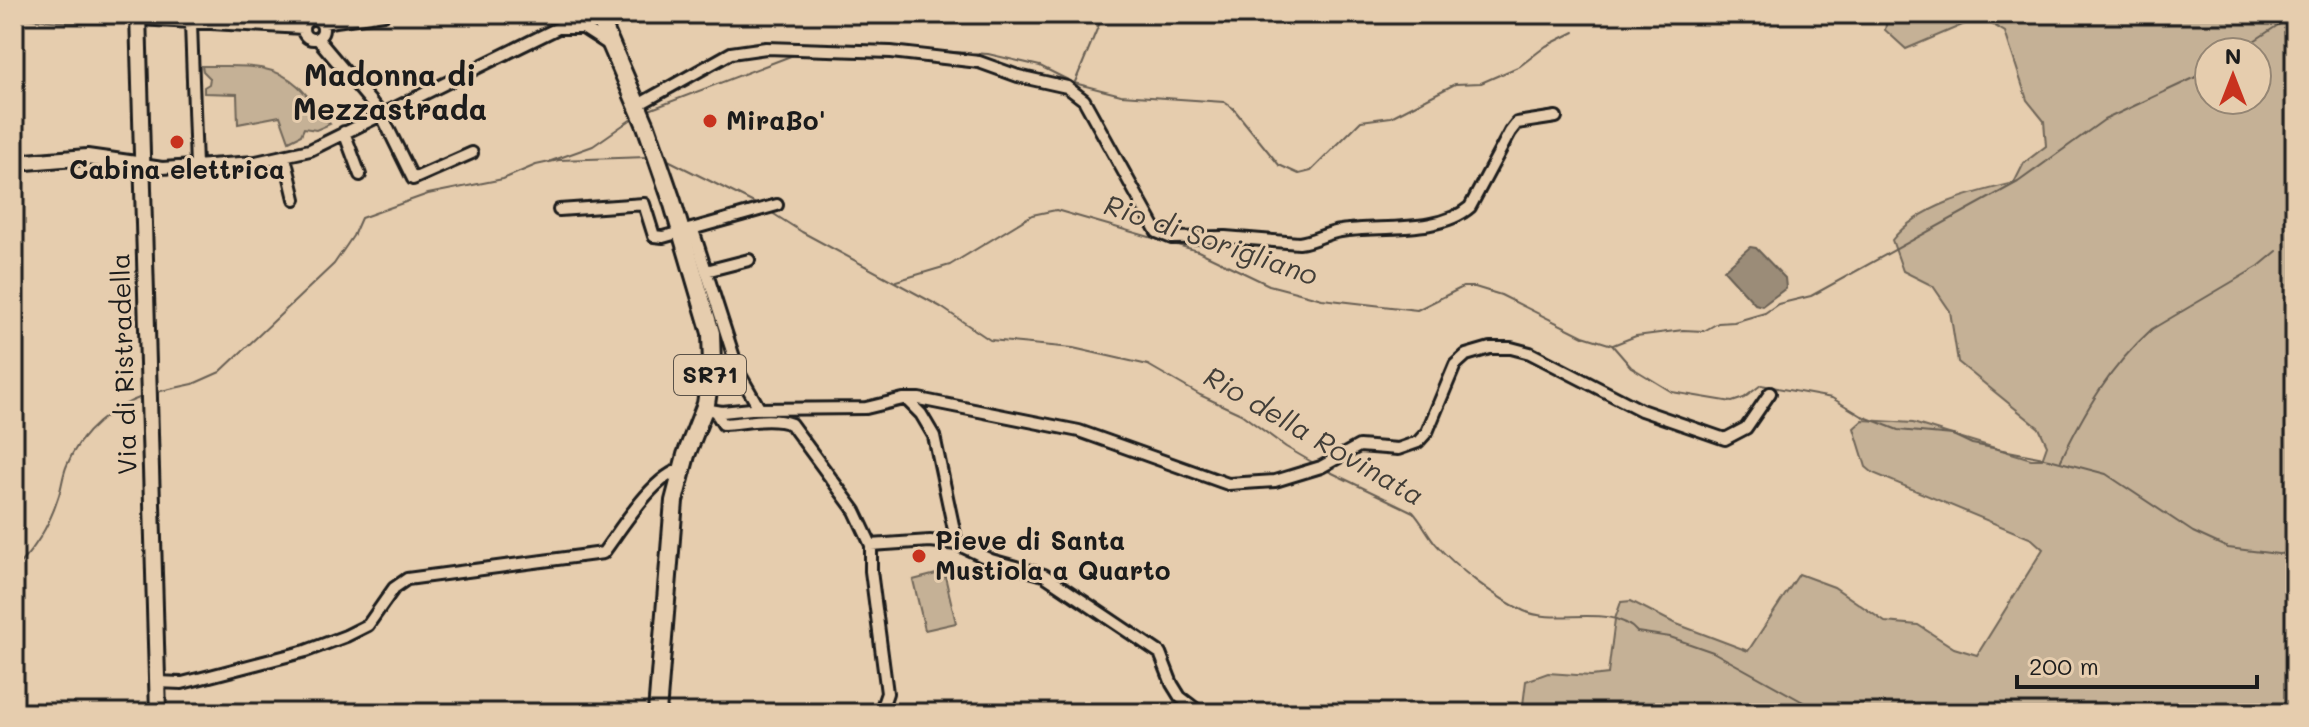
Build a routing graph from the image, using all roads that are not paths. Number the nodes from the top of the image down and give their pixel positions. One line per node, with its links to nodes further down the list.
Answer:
1 (384, 14): 6 (street)
2 (578, 14): 8 (street)
3 (597, 15): 9 (street); 11 (main road, SR71)
4 (138, 17): 5 (street); 19 (street, Via di Ristradella)
5 (191, 23): 7 (street); 20 (street)
6 (322, 23): 7 (street); 10 (street)
7 (303, 28): 10 (street)
8 (558, 28): 9 (street); 13 (street)
9 (583, 28): 11 (street)
10 (317, 38): 13 (street)
11 (613, 46): 12 (main road, SR71)
12 (638, 105): 14 (street); 25 (main road, SR71)
13 (381, 114): 15 (street); 16 (street)
14 (1556, 117)
15 (344, 132): 17 (street); 21 (street)
16 (472, 153)
17 (285, 157): 20 (street); 22 (street)
18 (14, 163): 19 (street)
19 (143, 165): 20 (street); 35 (street, Via di Ristradella)
20 (196, 166)
21 (360, 175)
22 (295, 199)
23 (777, 205): 25 (street)
24 (559, 210): 25 (street)
25 (687, 232): 27 (street); 31 (main road, SR71)
26 (749, 260): 27 (street)
27 (706, 271): 30 (street)
28 (1770, 393): 29 (street)
29 (906, 399): 30 (street); 33 (street)
30 (759, 408): 31 (street)
31 (710, 410): 32 (main road, SR71); 34 (street)
32 (682, 469): 35 (street); 37 (main road, SR71)
33 (957, 544): 34 (street); 39 (street)
34 (871, 545): 38 (street)
35 (157, 682): 36 (street, Via di Ristradella)
36 (158, 713)
37 (657, 713)
38 (880, 713)
39 (1201, 713)

